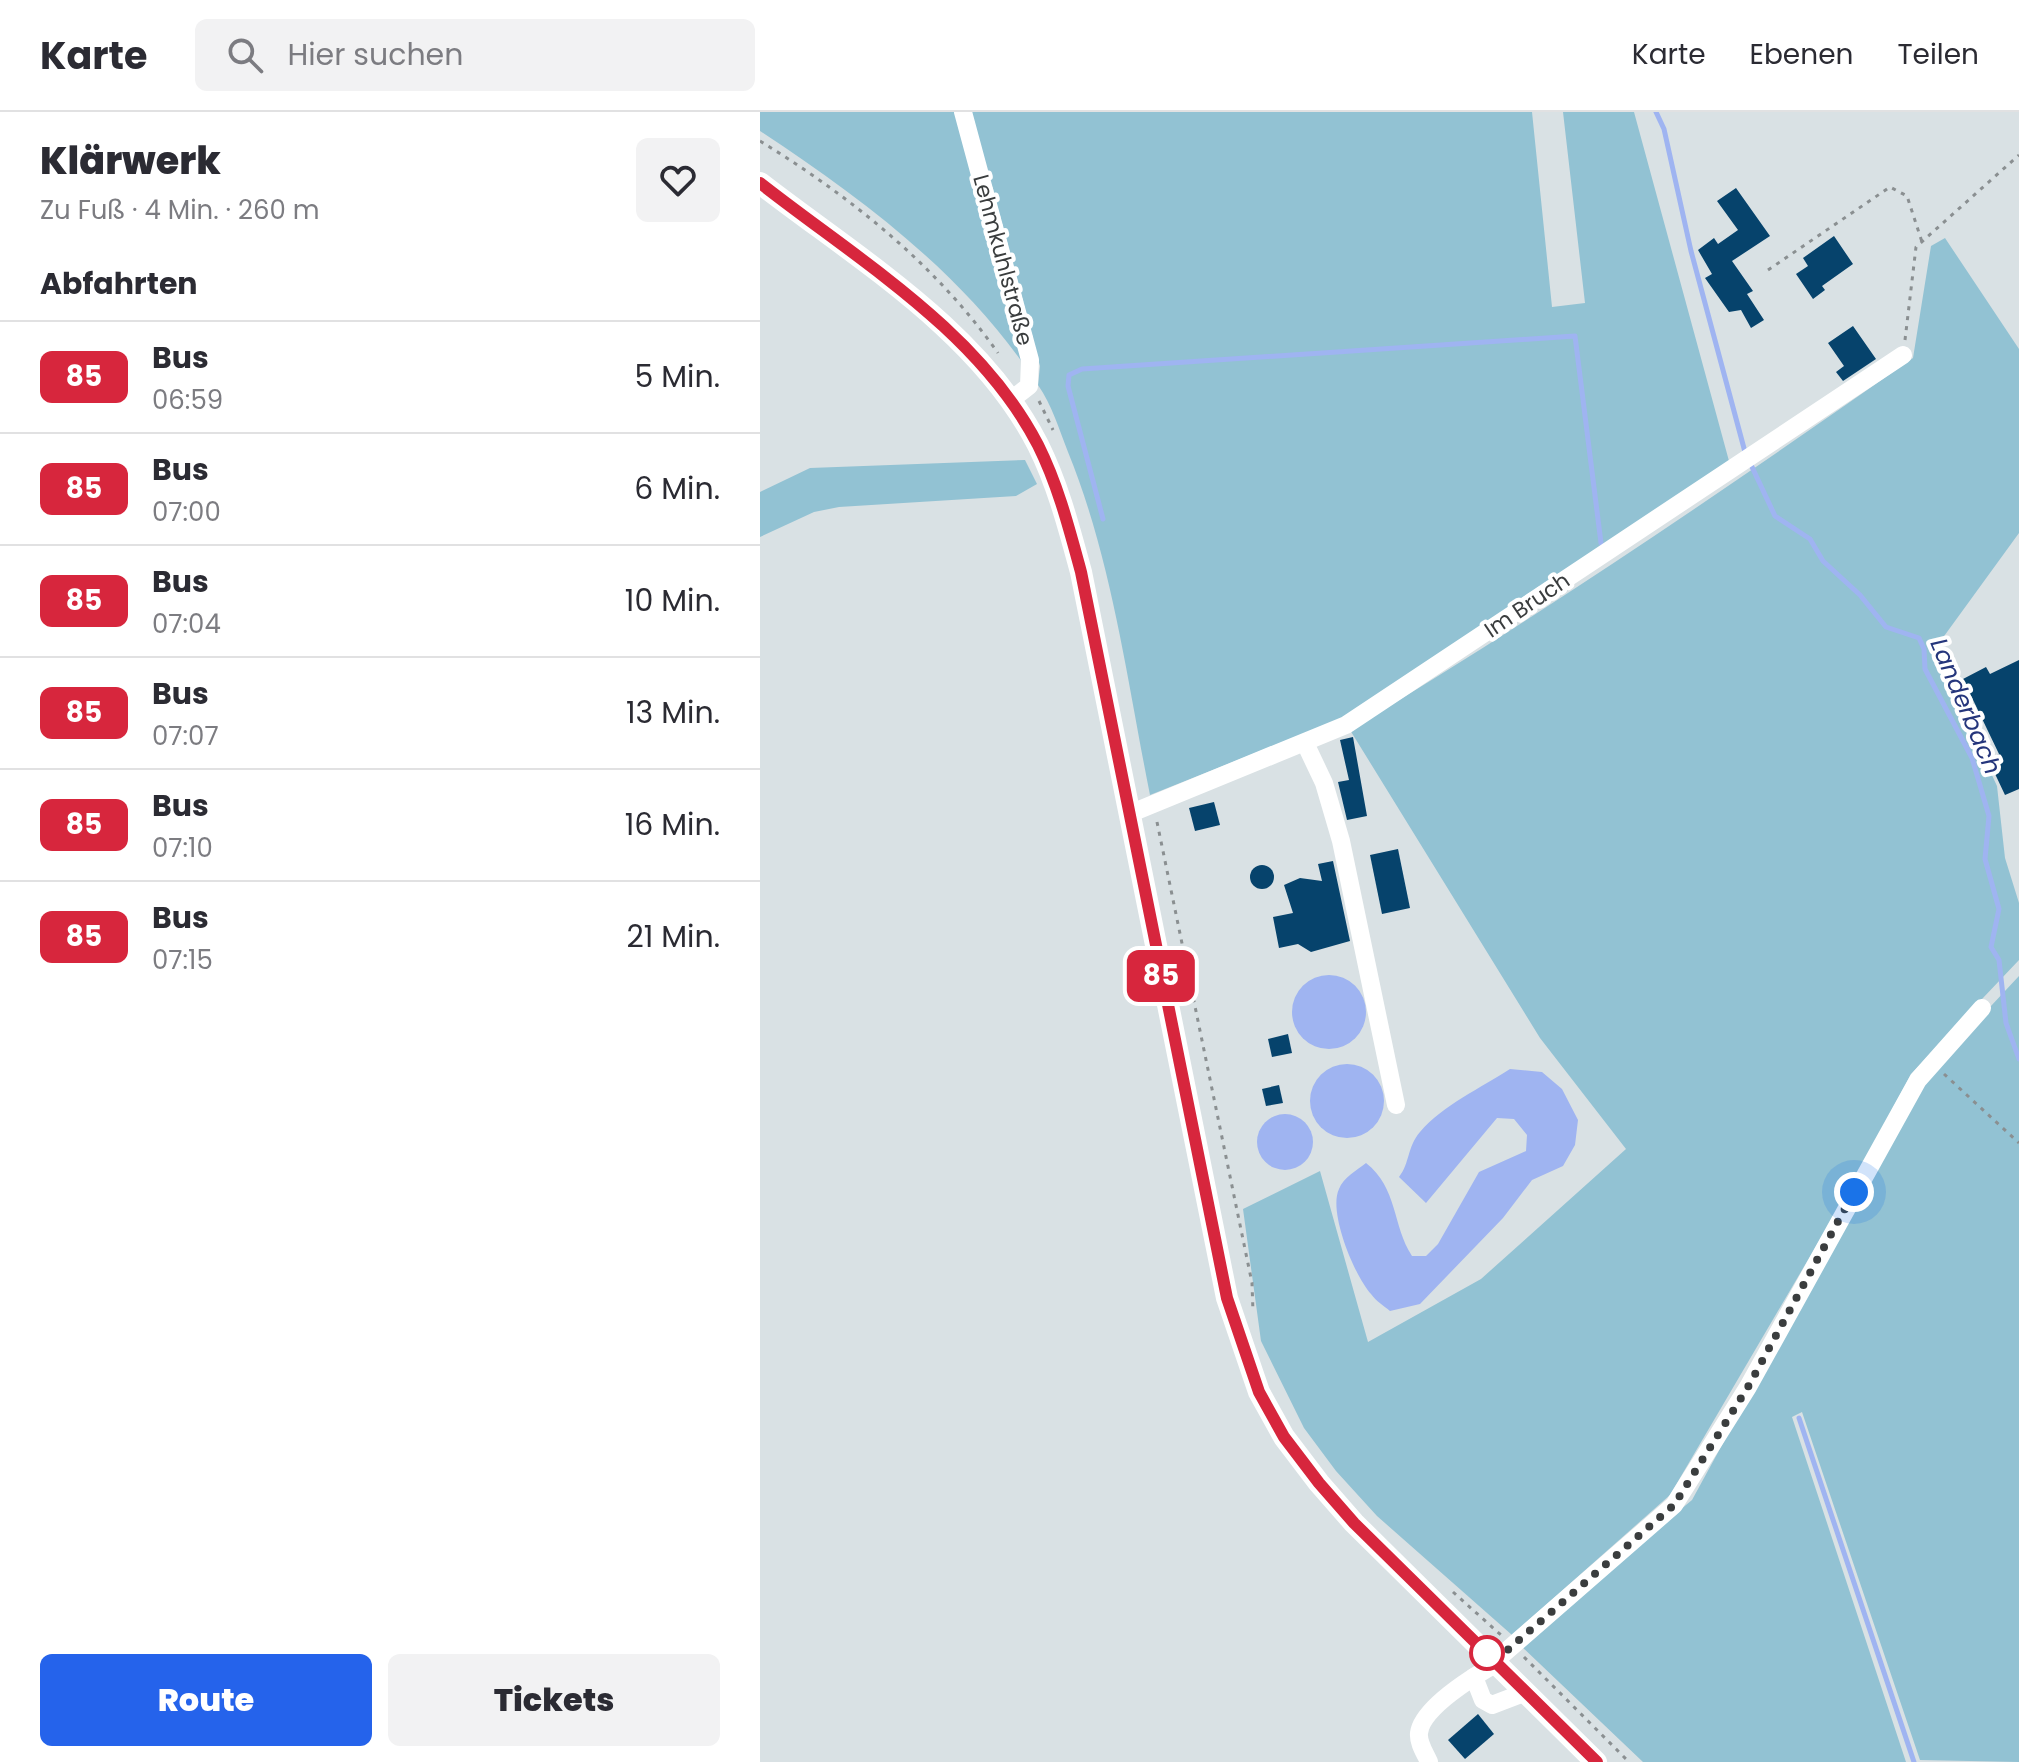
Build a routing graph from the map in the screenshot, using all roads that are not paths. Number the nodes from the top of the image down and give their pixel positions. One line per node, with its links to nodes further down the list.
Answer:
1 (963, 112): 4 (street, Lehmkuhlstraße)
2 (760, 183): 4 (main road)
3 (1903, 355): 5 (street, Im Bruch)
4 (1020, 393): 6 (main road)
5 (1306, 745): 6 (street, Im Bruch); 8 (street)
6 (1129, 814): 9 (main road)
7 (1982, 1008): 9 (street)
8 (1396, 1105)
9 (1496, 1662): 10 (street); 11 (main road)
10 (1474, 1677): 11 (street); 12 (street)
11 (1526, 1692): 13 (main road)
12 (1429, 1762)
13 (1596, 1762)

